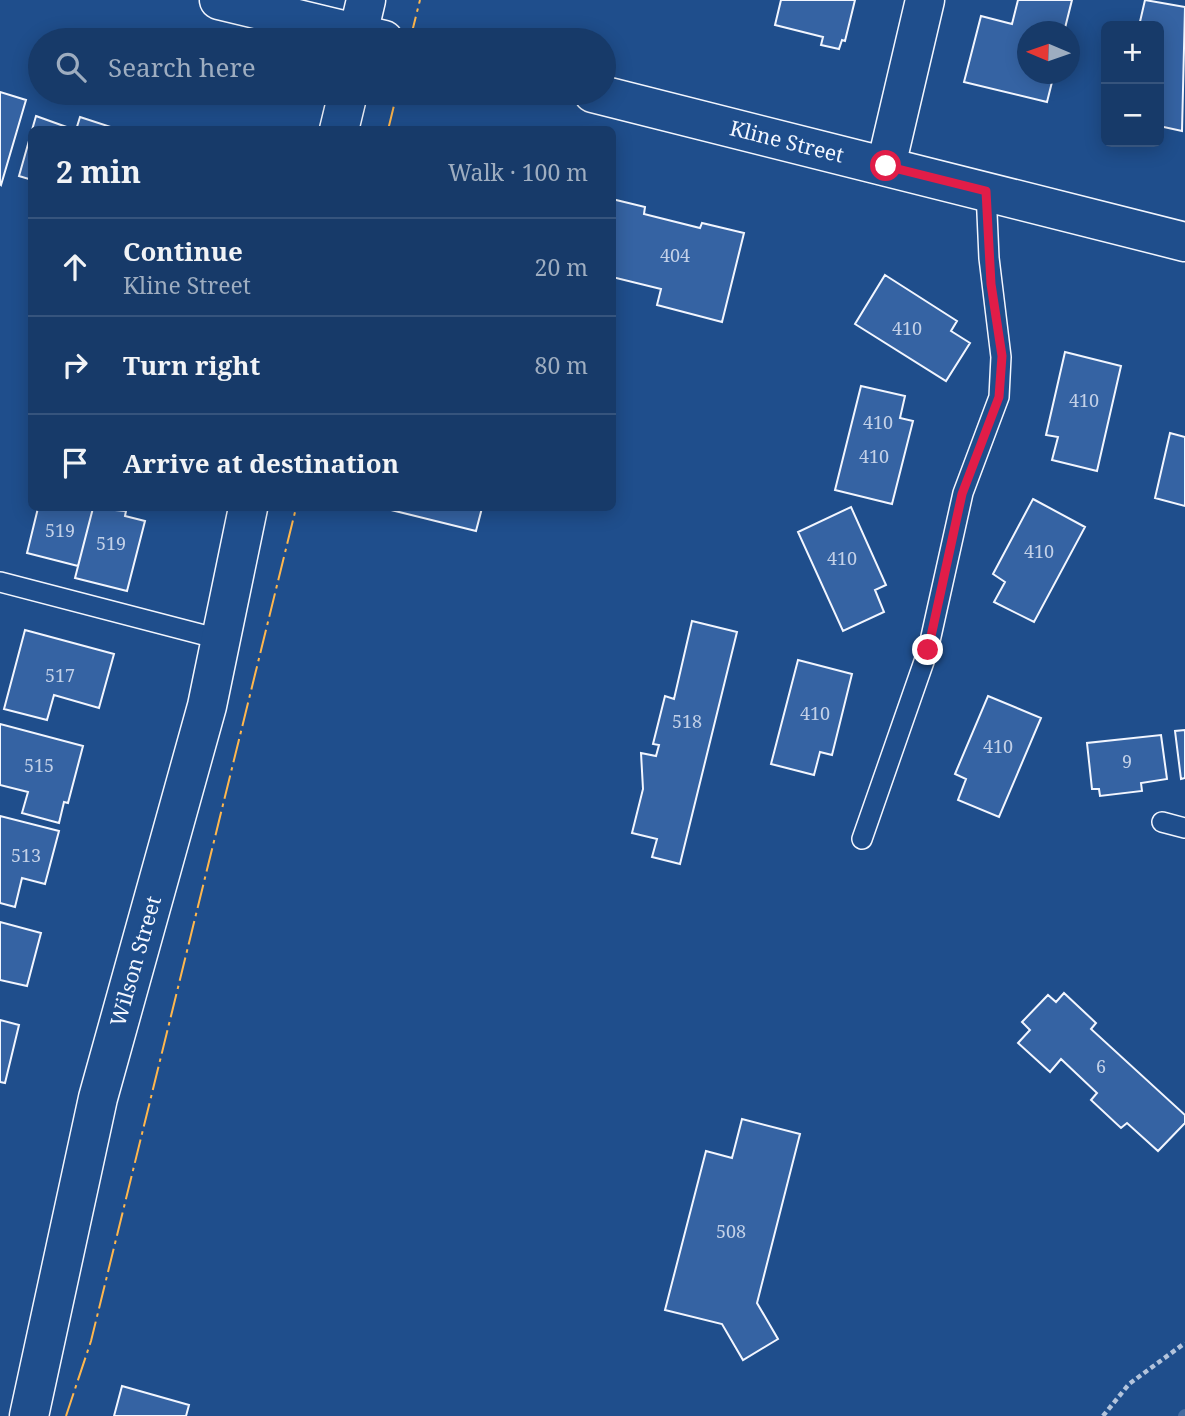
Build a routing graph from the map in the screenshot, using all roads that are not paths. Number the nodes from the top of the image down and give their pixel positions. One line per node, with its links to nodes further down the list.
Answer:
1 (219, 0): 3 (street)
2 (925, 0): 7 (street)
3 (356, 28)
4 (616, 99): 7 (street, Kline Street)
5 (345, 105): 6 (street)
6 (340, 126)
7 (886, 166): 8 (street, Kline Street)
8 (986, 191): 9 (street, Kline Street); 15 (lane)
9 (1185, 242)
10 (247, 511): 12 (street, Wilson Street)
11 (0, 582): 12 (lane)
12 (223, 640): 16 (street, Wilson Street)
13 (1162, 822): 14 (lane)
14 (1185, 828)
15 (862, 839)
16 (29, 1416)

